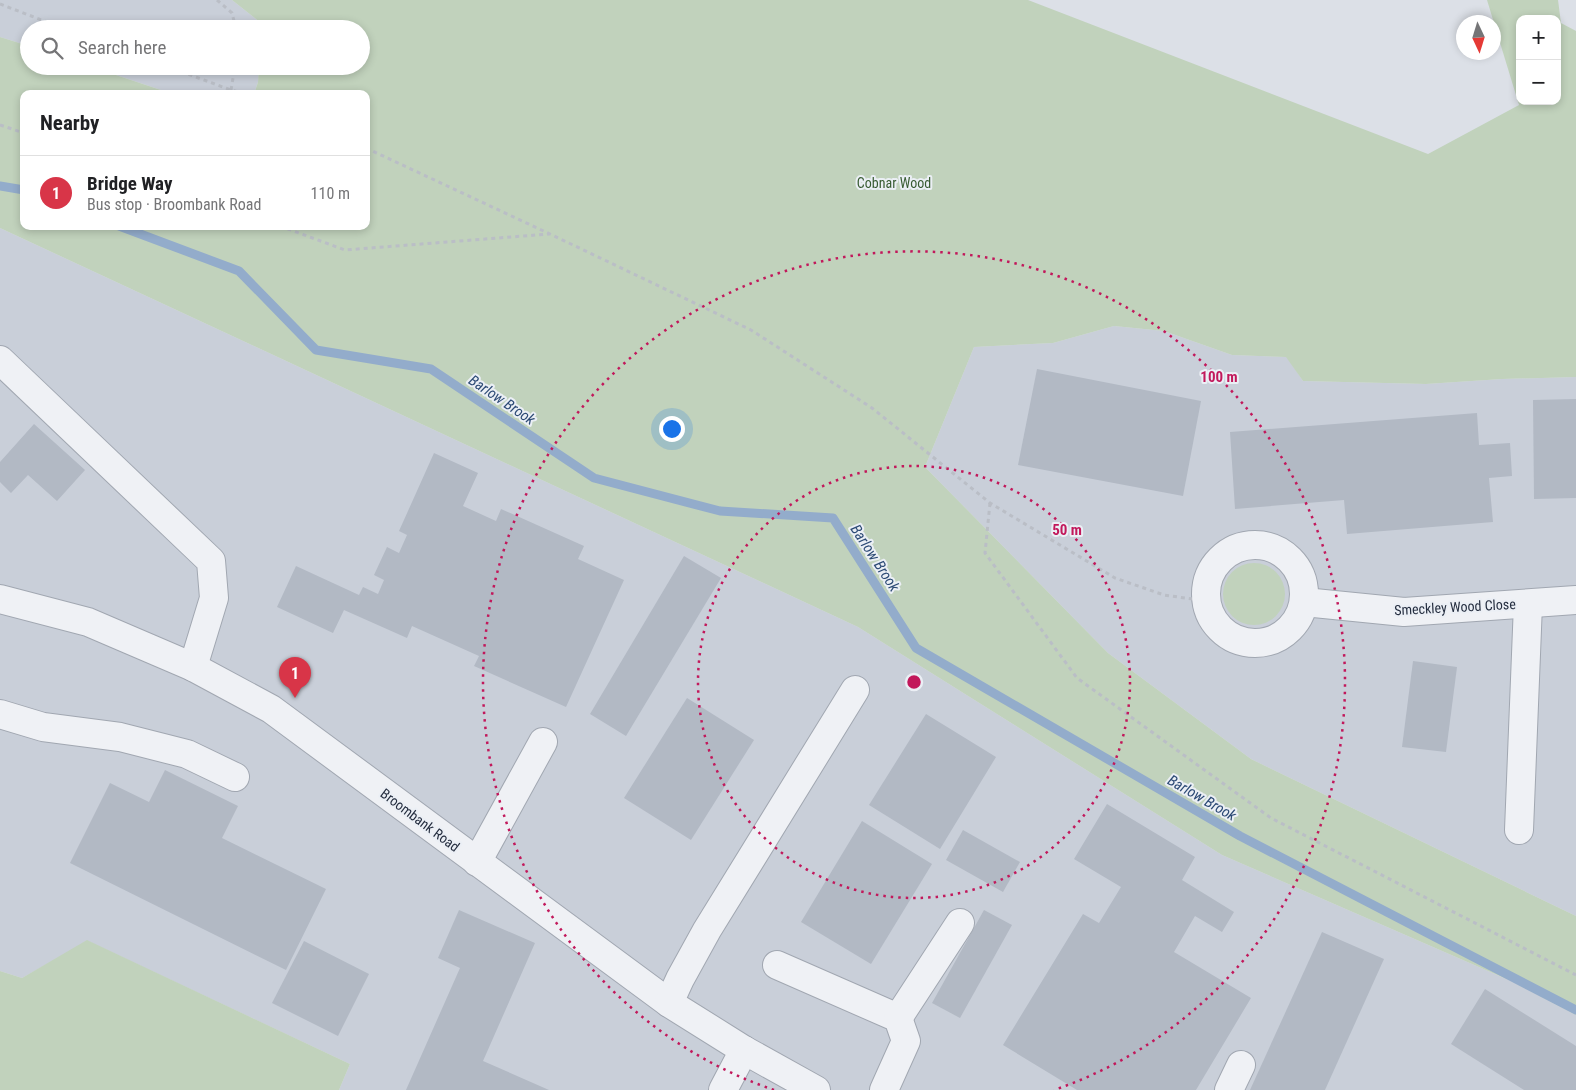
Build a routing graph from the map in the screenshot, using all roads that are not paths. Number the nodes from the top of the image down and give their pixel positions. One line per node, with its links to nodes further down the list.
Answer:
1 (0, 360): 6 (street)
2 (0, 599): 6 (street, Broombank Road)
3 (1576, 600): 5 (street, Smeckley Wood Close)
4 (1304, 602): 4 (street); 5 (street, Smeckley Wood Close)
5 (1528, 604): 11 (street)
6 (193, 667): 12 (street, Broombank Road)
7 (855, 690): 15 (street)
8 (0, 714): 10 (street)
9 (543, 742): 12 (street)
10 (236, 777)
11 (1519, 830)
12 (477, 862): 15 (street, Broombank Road)
13 (960, 923): 16 (street)
14 (777, 965): 16 (street)
15 (669, 1003): 17 (street, Broombank Road)
16 (898, 1018): 21 (street)
17 (744, 1050): 19 (street); 20 (street, Broombank Road)
18 (1241, 1065): 22 (street)
19 (723, 1090)
20 (816, 1090)
21 (884, 1090)
22 (1229, 1090)

